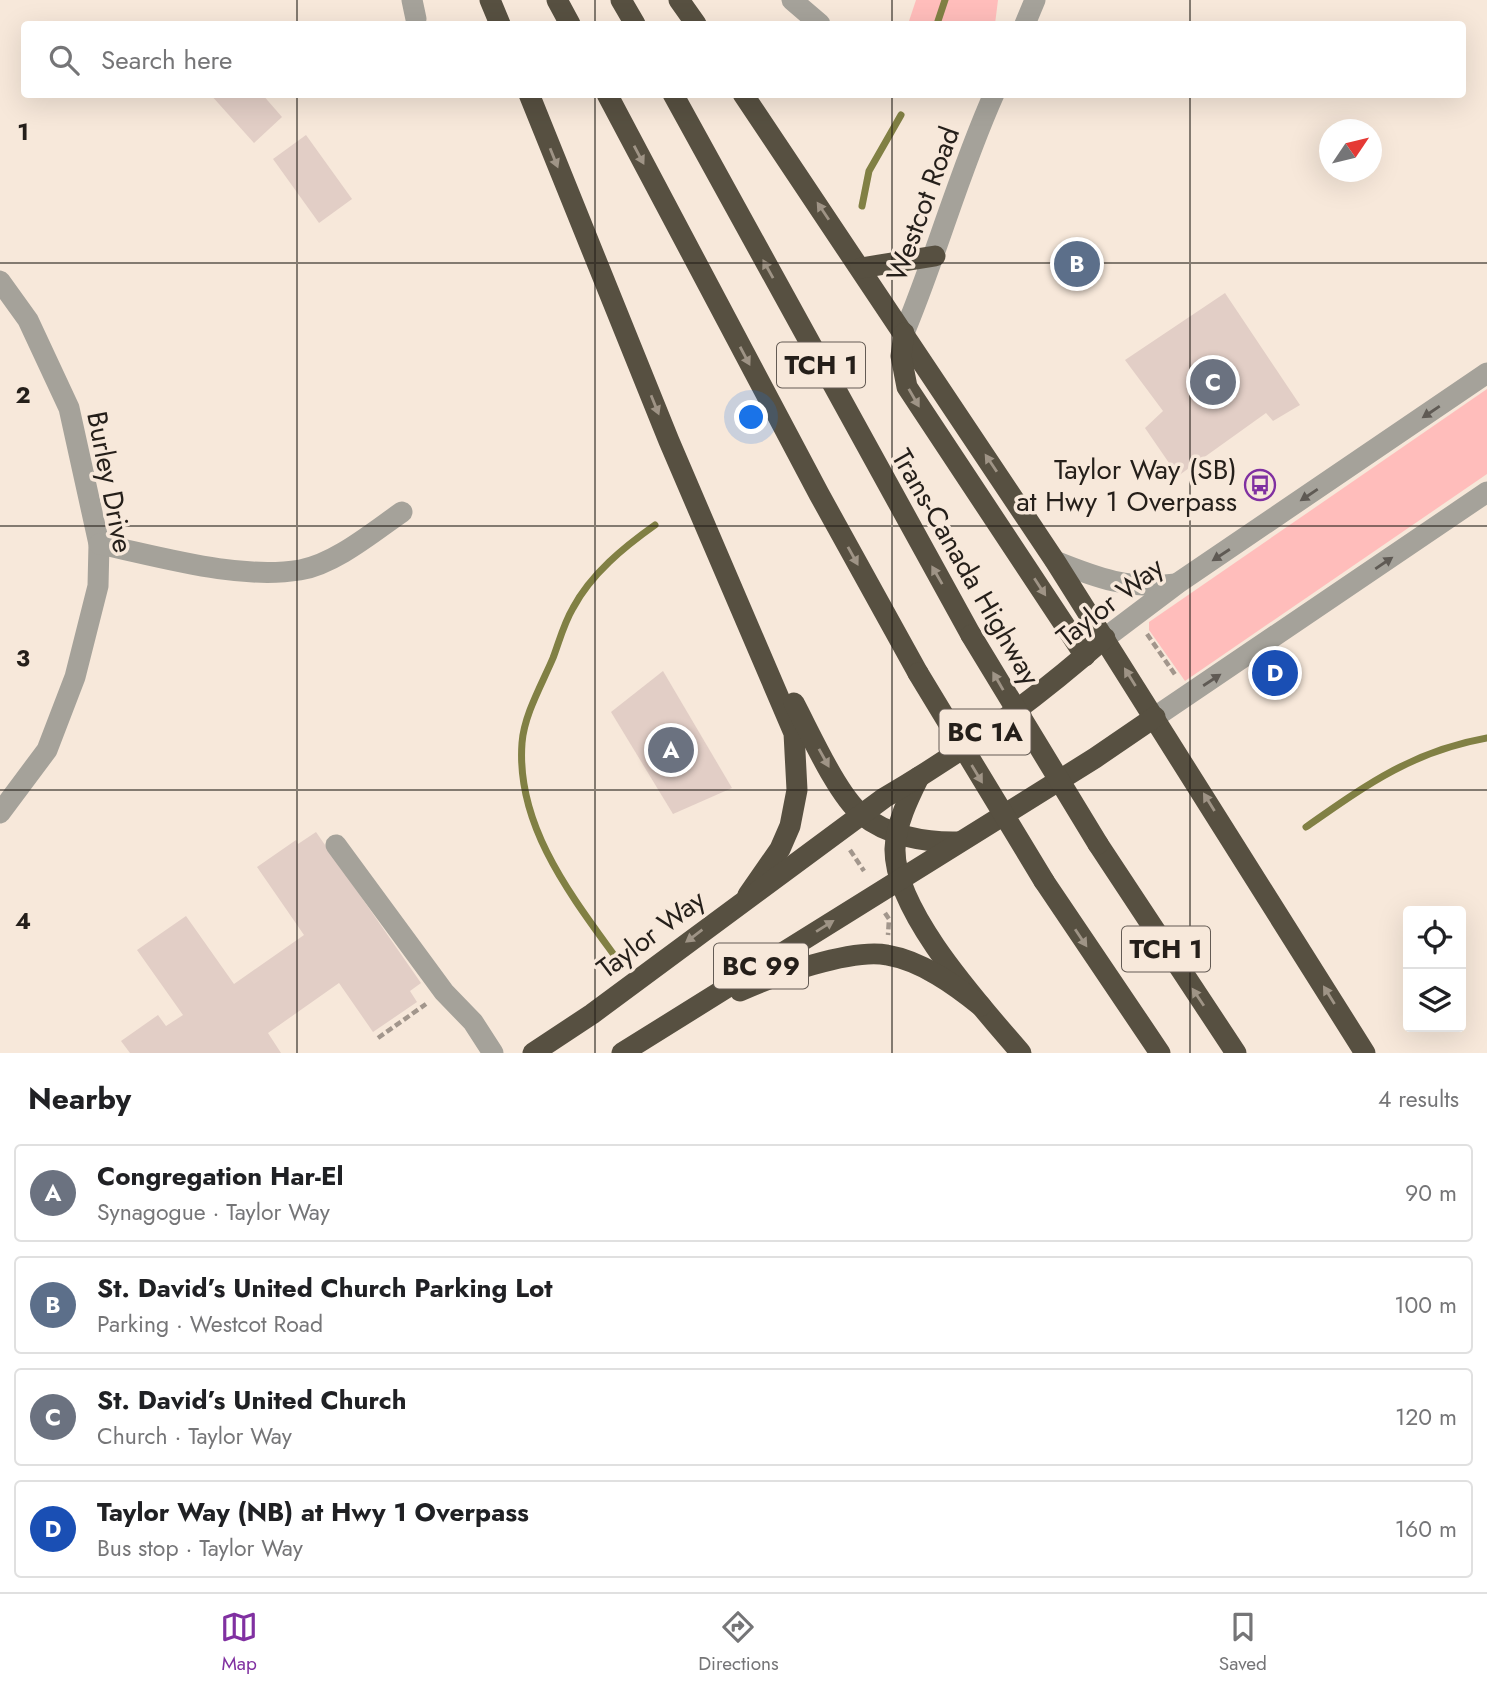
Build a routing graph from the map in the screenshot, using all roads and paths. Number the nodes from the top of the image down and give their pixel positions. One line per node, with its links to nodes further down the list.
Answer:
1 (490, 0): 7 (highway)
2 (557, 0): 8 (highway)
3 (621, 0): 9 (highway)
4 (679, 0): 10 (highway)
5 (792, 0): 11 (street)
6 (1035, 0): 12 (street)
7 (499, 21)
8 (568, 21)
9 (633, 21)
10 (694, 21)
11 (816, 21)
12 (1026, 21)
13 (531, 98): 28 (highway, one-way to 28)
14 (609, 98): 52 (highway, TCH 1, one-way to 52, bridge)
15 (675, 98): 53 (highway, Trans-Canada Highway / TCH 1, one-way to 15, bridge)
16 (746, 98): 19 (highway, one-way to 16)
17 (987, 98): 18 (street, Westcot Road)
18 (935, 256): 19 (highway); 21 (street, Westcot Road)
19 (861, 268): 21 (highway)
20 (0, 281): 25 (street, Burley Drive)
21 (904, 333): 26 (highway, one-way to 21); 31 (highway, one-way to 31)
22 (1487, 373): 27 (street, Taylor Way, one-way to 27)
23 (1487, 492): 33 (street, one-way to 23)
24 (402, 512): 25 (street)
25 (99, 544): 35 (street, Burley Drive)
26 (1055, 561): 27 (street); 30 (highway)
27 (1178, 583): 30 (street, Taylor Way)
28 (743, 612): 36 (highway, one-way to 36); 43 (highway)
29 (1143, 627): 32 (path)
30 (1105, 638): 31 (highway, Taylor Way / BC 1A); 33 (highway, one-way to 30)
31 (1084, 656): 34 (highway, Taylor Way / BC 1A)
32 (1182, 685)
33 (1155, 717): 38 (highway, BC 99); 54 (highway, one-way to 33)
34 (919, 777): 36 (highway, Taylor Way / BC 1A); 37 (highway)
35 (0, 813)
36 (861, 814): 37 (highway); 43 (highway, Taylor Way / BC 1A)
37 (897, 832): 38 (highway); 42 (highway)
38 (960, 842): 42 (highway, BC 99)
39 (845, 843): 41 (path)
40 (336, 845): 48 (street)
41 (864, 871)
42 (900, 879): 44 (highway); 46 (highway, BC 99, one-way to 42)
43 (748, 895): 49 (highway, Taylor Way / BC 99, one-way to 49)
44 (981, 1006): 46 (highway); 51 (highway)
45 (421, 1008): 47 (path)
46 (674, 1021): 50 (highway, BC 99)
47 (378, 1038)
48 (493, 1053)
49 (533, 1053)
50 (622, 1053)
51 (1021, 1053)
52 (1160, 1053)
53 (1236, 1053)
54 (1365, 1053)

